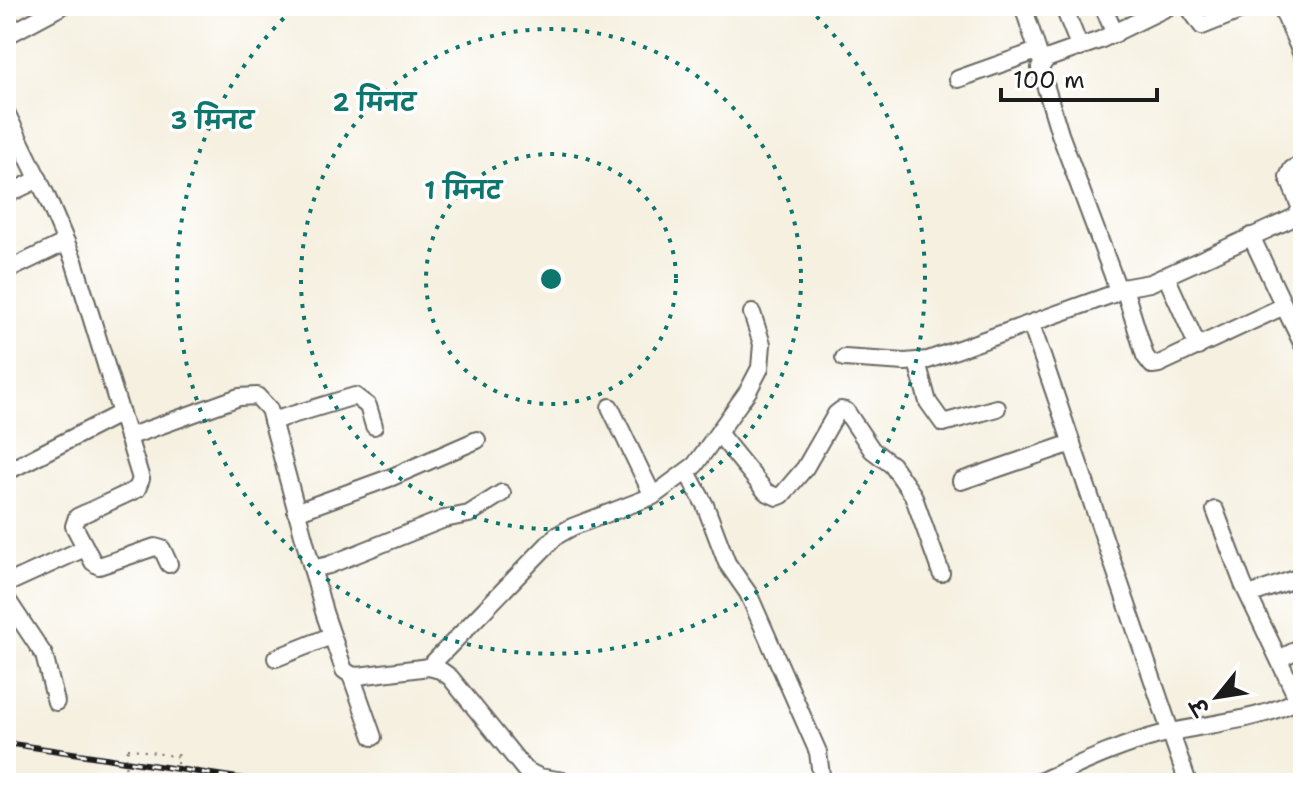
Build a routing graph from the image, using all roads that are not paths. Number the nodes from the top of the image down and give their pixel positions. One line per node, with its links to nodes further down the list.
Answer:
1 (62, 6): 10 (street)
2 (1023, 6): 12 (street)
3 (1103, 6): 9 (street)
4 (1170, 6): 9 (street)
5 (1188, 6): 6 (street)
6 (1252, 6)
7 (1281, 6): 13 (street)
8 (1064, 8): 11 (street)
9 (1115, 34): 11 (street)
10 (6, 36)
11 (1080, 48): 12 (street)
12 (1040, 57): 14 (street); 23 (street)
13 (1303, 57)
14 (958, 79)
15 (6, 112): 17 (street)
16 (1303, 163): 19 (street)
17 (39, 179): 18 (street); 20 (street)
18 (6, 195)
19 (1251, 236): 22 (street); 24 (street)
20 (66, 242): 21 (street); 33 (street)
21 (6, 271)
22 (1166, 276): 23 (street); 28 (street)
23 (1120, 288): 26 (street); 28 (street)
24 (1292, 311): 27 (street); 28 (street)
25 (752, 313): 36 (street)
26 (1031, 324): 30 (street); 39 (street)
27 (1303, 345)
28 (1198, 347)
29 (844, 358): 30 (street)
30 (917, 362): 32 (street)
31 (610, 407): 44 (street)
32 (997, 408)
33 (121, 413): 37 (street); 40 (street)
34 (272, 421): 35 (street); 37 (street); 46 (street)
35 (374, 426)
36 (719, 434): 41 (street); 50 (street)
37 (128, 437): 47 (street)
38 (477, 440): 46 (street)
39 (1072, 443): 42 (street); 64 (street)
40 (6, 472)
41 (687, 472): 44 (street); 67 (street)
42 (961, 481)
43 (502, 493): 49 (street)
44 (653, 496): 60 (street)
45 (1215, 510): 53 (street)
46 (296, 512): 49 (street)
47 (85, 548): 48 (street); 52 (street)
48 (169, 564)
49 (312, 569): 56 (street)
50 (941, 573)
51 (1303, 576): 53 (street)
52 (6, 584)
53 (1249, 595): 59 (street)
54 (6, 598): 55 (street)
55 (11, 615): 63 (street)
56 (331, 636): 58 (street); 61 (street)
57 (1303, 647): 59 (street)
58 (276, 658)
59 (1279, 659): 62 (street)
60 (429, 667): 61 (street); 66 (street)
61 (351, 675): 65 (street)
62 (1301, 698): 64 (street)
63 (56, 702)
64 (1171, 732): 68 (street); 69 (street)
65 (373, 737)
66 (576, 783)
67 (822, 783)
68 (1037, 783)
69 (1188, 783)

